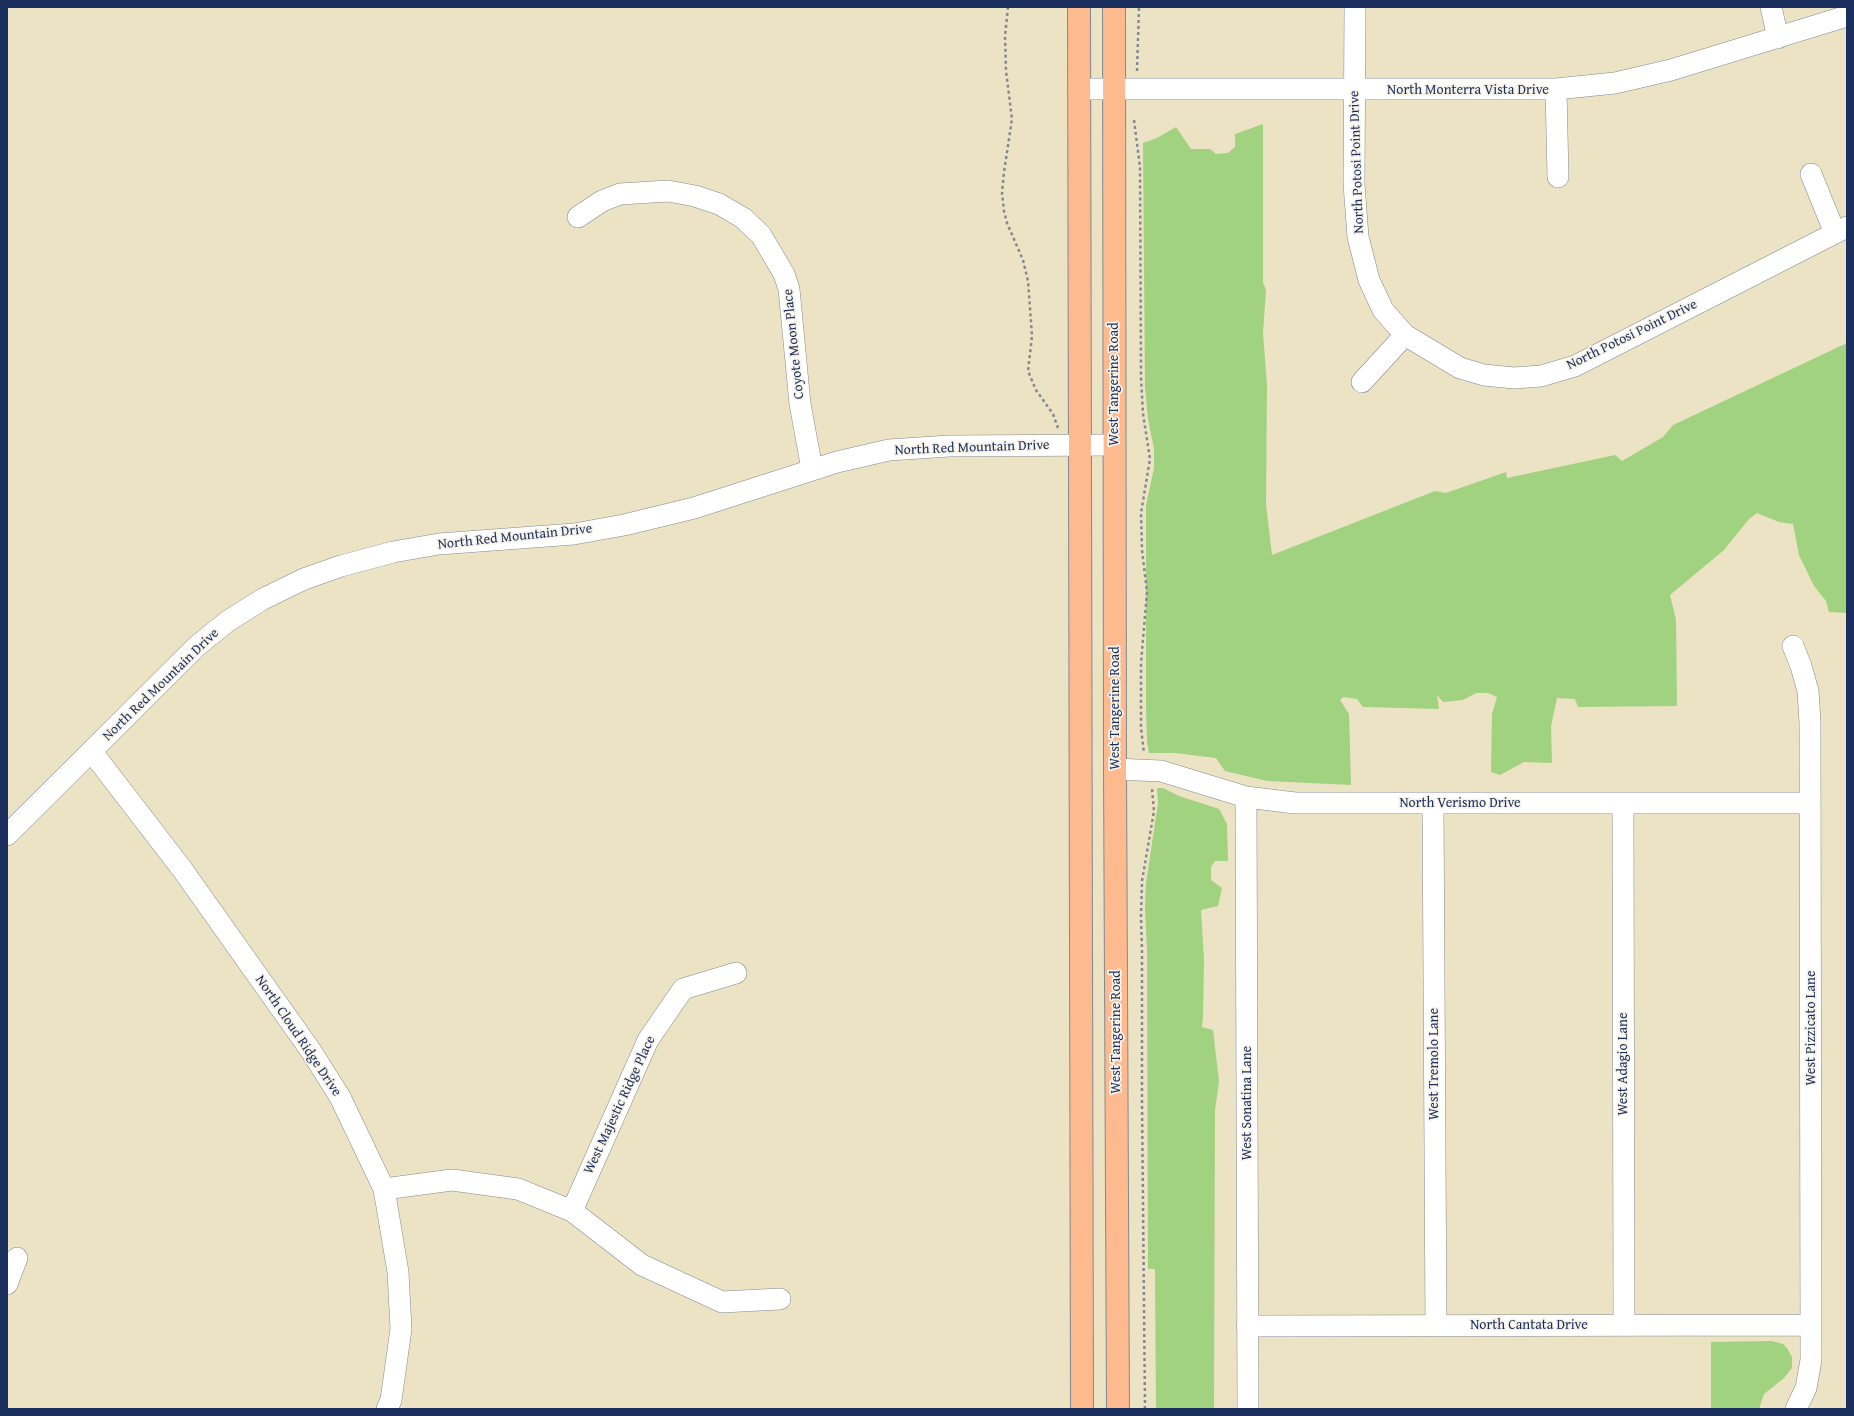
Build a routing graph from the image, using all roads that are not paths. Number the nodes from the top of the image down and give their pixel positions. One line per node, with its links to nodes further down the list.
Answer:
1 (1079, 7): 7 (main road)
2 (1114, 7): 8 (main road, West Tangerine Road)
3 (1355, 7): 10 (street, North Potosi Point Drive)
4 (1771, 7): 6 (street)
5 (1847, 16): 6 (street, North Monterra Vista Drive)
6 (1778, 38): 9 (street, North Monterra Vista Drive)
7 (1079, 89): 8 (street, North Monterra Vista Drive); 17 (main road)
8 (1125, 89): 10 (street, North Monterra Vista Drive); 18 (main road, West Tangerine Road)
9 (1556, 89): 10 (street, North Monterra Vista Drive); 12 (street)
10 (1354, 90): 15 (street, North Potosi Point Drive)
11 (1811, 174): 14 (street)
12 (1558, 177)
13 (578, 218): 19 (street, Coyote Moon Place)
14 (1841, 230): 15 (street, North Potosi Point Drive)
15 (1404, 335): 16 (street)
16 (1362, 382)
17 (1072, 445): 18 (street, North Red Mountain Drive); 19 (street, North Red Mountain Drive); 39 (main road)
18 (1114, 445): 22 (main road, West Tangerine Road)
19 (812, 469): 21 (street, North Red Mountain Drive)
20 (1793, 646): 26 (street, West Pizzicato Lane)
21 (92, 752): 27 (street, North Red Mountain Drive); 29 (street, North Cloud Ridge Drive)
22 (1115, 769): 23 (street, North Verismo Drive); 40 (main road, West Tangerine Road)
23 (1246, 797): 24 (street, North Verismo Drive); 36 (street, West Sonatina Lane)
24 (1433, 803): 25 (street, North Verismo Drive); 37 (street, West Tremolo Lane)
25 (1623, 803): 26 (street, North Verismo Drive); 34 (street, West Adagio Lane)
26 (1810, 803): 35 (street, West Pizzicato Lane)
27 (7, 835)
28 (736, 973): 30 (street, West Majestic Ridge Place)
29 (384, 1189): 30 (street); 38 (street, North Cloud Ridge Drive)
30 (572, 1211): 33 (street)
31 (17, 1258): 32 (street)
32 (7, 1284)
33 (780, 1299)
34 (1624, 1325): 35 (street, North Cantata Drive); 37 (street, North Cantata Drive)
35 (1811, 1325): 42 (street, West Pizzicato Lane)
36 (1247, 1326): 37 (street, North Cantata Drive); 41 (street, West Sonatina Lane)
37 (1436, 1326)
38 (388, 1409)
39 (1082, 1409)
40 (1118, 1409)
41 (1248, 1409)
42 (1796, 1409)

